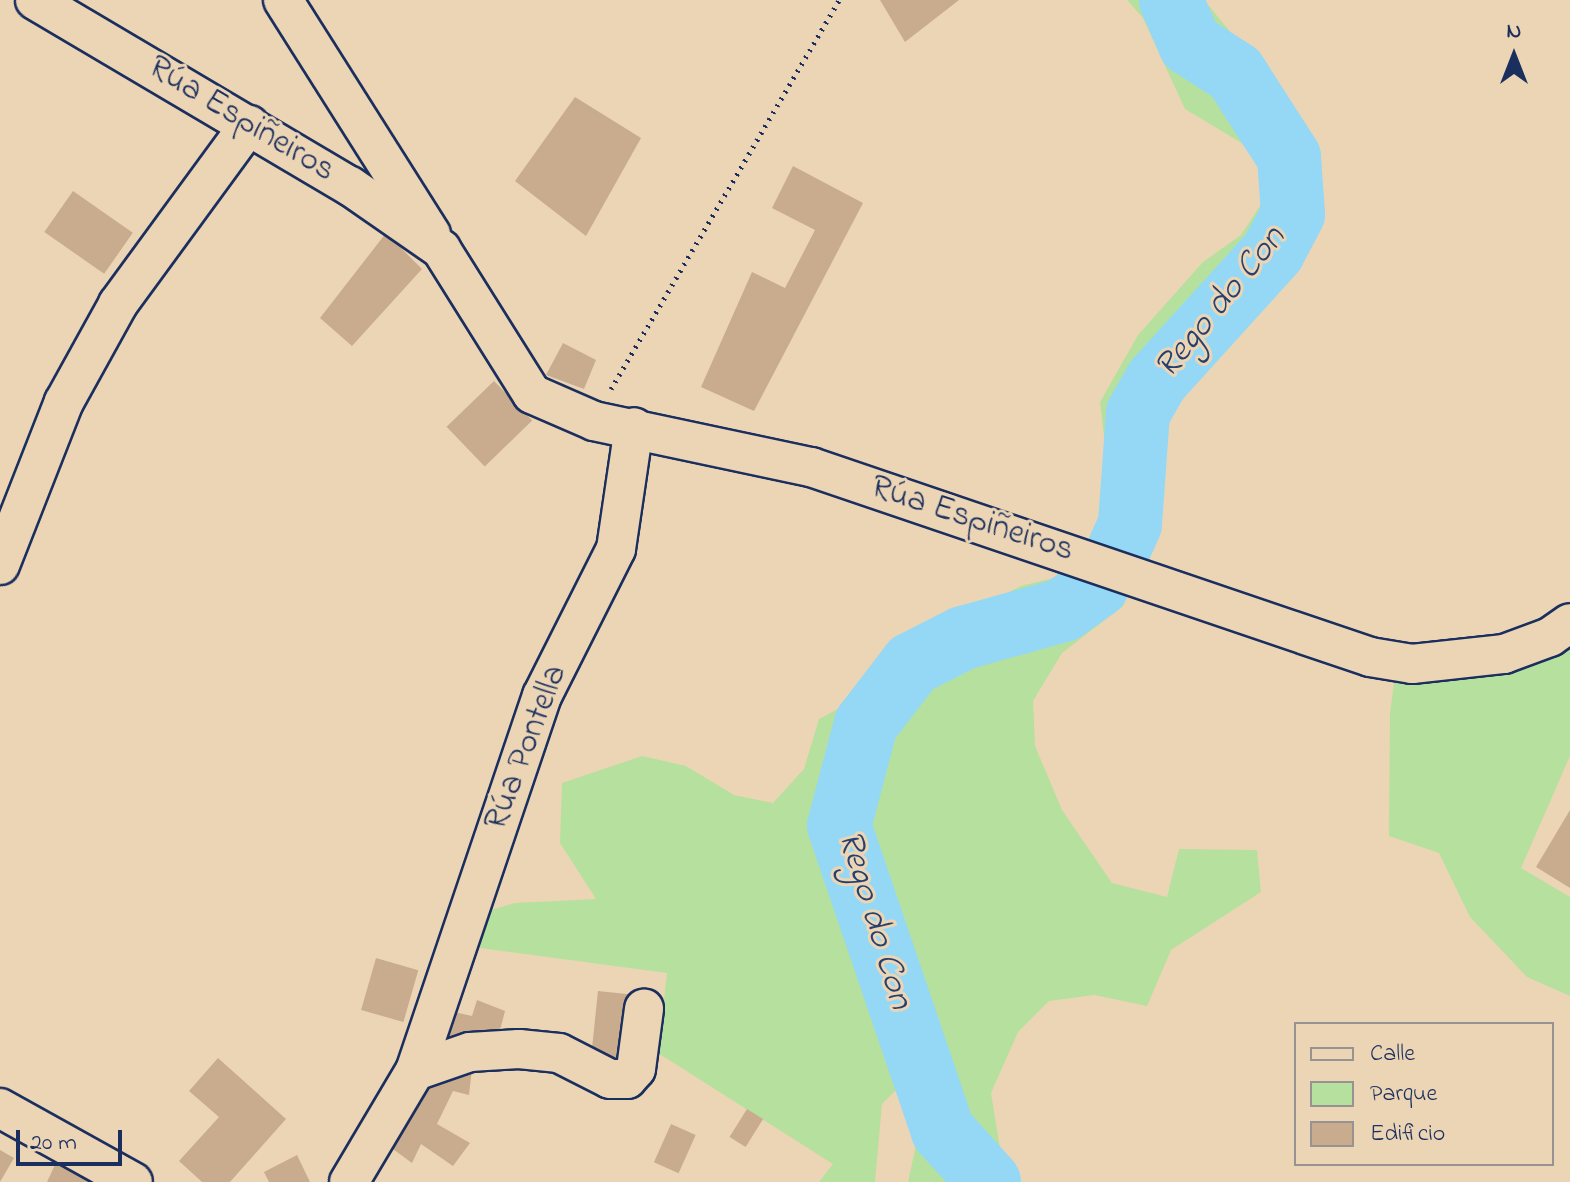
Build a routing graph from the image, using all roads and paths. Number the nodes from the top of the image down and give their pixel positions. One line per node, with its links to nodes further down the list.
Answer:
1 (35, 0): 4 (street, Rúa Espiñeiros)
2 (283, 0): 5 (street, Rúa Espiñeiros)
3 (839, 0): 6 (path)
4 (249, 125): 5 (street, Rúa Espiñeiros); 8 (street)
5 (441, 249): 6 (street, Rúa Espiñeiros)
6 (594, 421): 7 (street, Rúa Espiñeiros)
7 (634, 427): 9 (street, Rúa Espiñeiros); 11 (street, Rúa Pontella)
8 (0, 565)
9 (1570, 623)
10 (644, 1009): 11 (street)
11 (415, 1071): 14 (street, Rúa Pontella)
12 (0, 1108): 13 (street)
13 (133, 1182)
14 (349, 1182)

